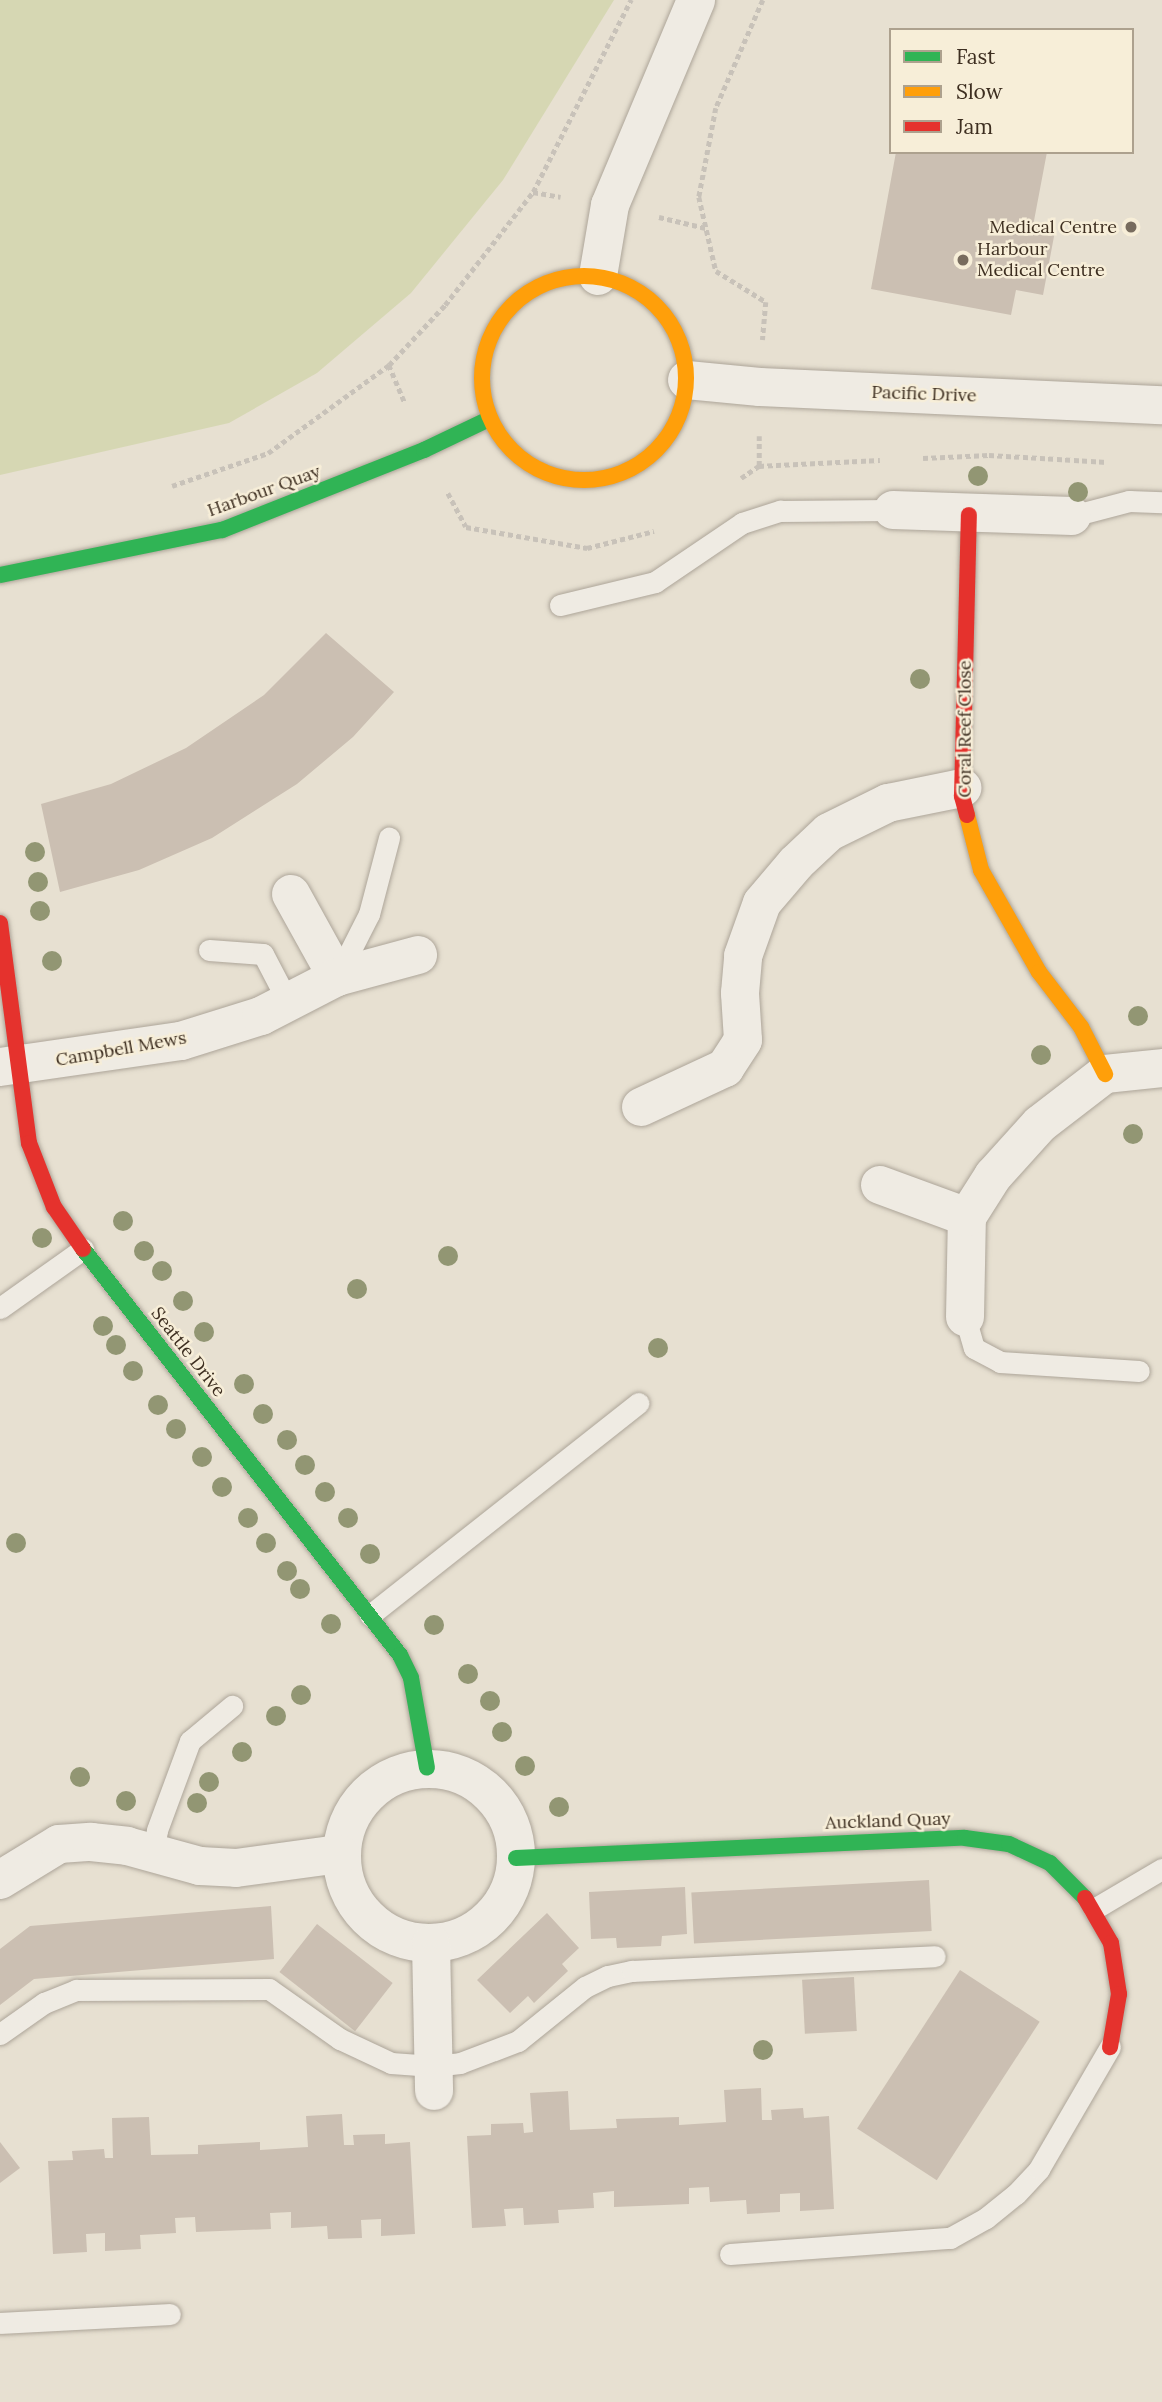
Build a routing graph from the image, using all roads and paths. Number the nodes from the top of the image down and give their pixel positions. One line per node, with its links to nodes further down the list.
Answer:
1 (631, 0): 11 (path)
2 (696, 0): 4 (street)
3 (763, 0): 5 (path)
4 (598, 276): 6 (street); 8 (street)
5 (766, 302)
6 (687, 380): 7 (street, Pacific Drive); 8 (street)
7 (1162, 405)
8 (489, 419): 18 (street, Harbour Quay)
9 (759, 466): 10 (path)
10 (737, 480)
11 (161, 488)
12 (1162, 502): 15 (lane)
13 (893, 510): 14 (street); 19 (lane)
14 (968, 515): 15 (street); 20 (street, Coral Reef Close)
15 (1072, 516)
16 (466, 527): 17 (path)
17 (662, 529)
18 (0, 575)
19 (560, 605)
20 (962, 788): 30 (street, Coral Reef Close); 31 (street)
21 (389, 838): 26 (lane)
22 (291, 894): 26 (street)
23 (0, 923): 28 (street, Seattle Drive)
24 (209, 950): 27 (lane)
25 (418, 955): 26 (street, Campbell Mews)
26 (337, 977): 27 (street, Campbell Mews)
27 (288, 1002): 28 (street, Campbell Mews)
28 (9, 1066): 34 (street, Seattle Drive)
29 (1162, 1068): 30 (street)
30 (1105, 1074): 33 (street)
31 (641, 1107)
32 (880, 1185): 33 (street)
33 (967, 1217): 36 (street)
34 (83, 1249): 35 (lane); 39 (street, Seattle Drive)
35 (0, 1308)
36 (965, 1317): 37 (lane)
37 (1139, 1371)
38 (638, 1403): 39 (lane)
39 (370, 1615): 41 (street, Seattle Drive)
40 (232, 1706): 42 (lane)
41 (427, 1768): 43 (street); 44 (street)
42 (153, 1853): 43 (street); 46 (street)
43 (340, 1854): 48 (street)
44 (516, 1858): 47 (street, Auckland Quay); 48 (street)
45 (1162, 1869): 47 (lane)
46 (0, 1880)
47 (1094, 1909): 51 (street, Auckland Quay)
48 (430, 1944): 52 (street)
49 (935, 1956): 52 (lane)
50 (0, 2034): 52 (lane)
51 (1110, 2047): 53 (lane)
52 (433, 2078)
53 (730, 2254)
54 (170, 2314): 55 (lane)
55 (0, 2323)

